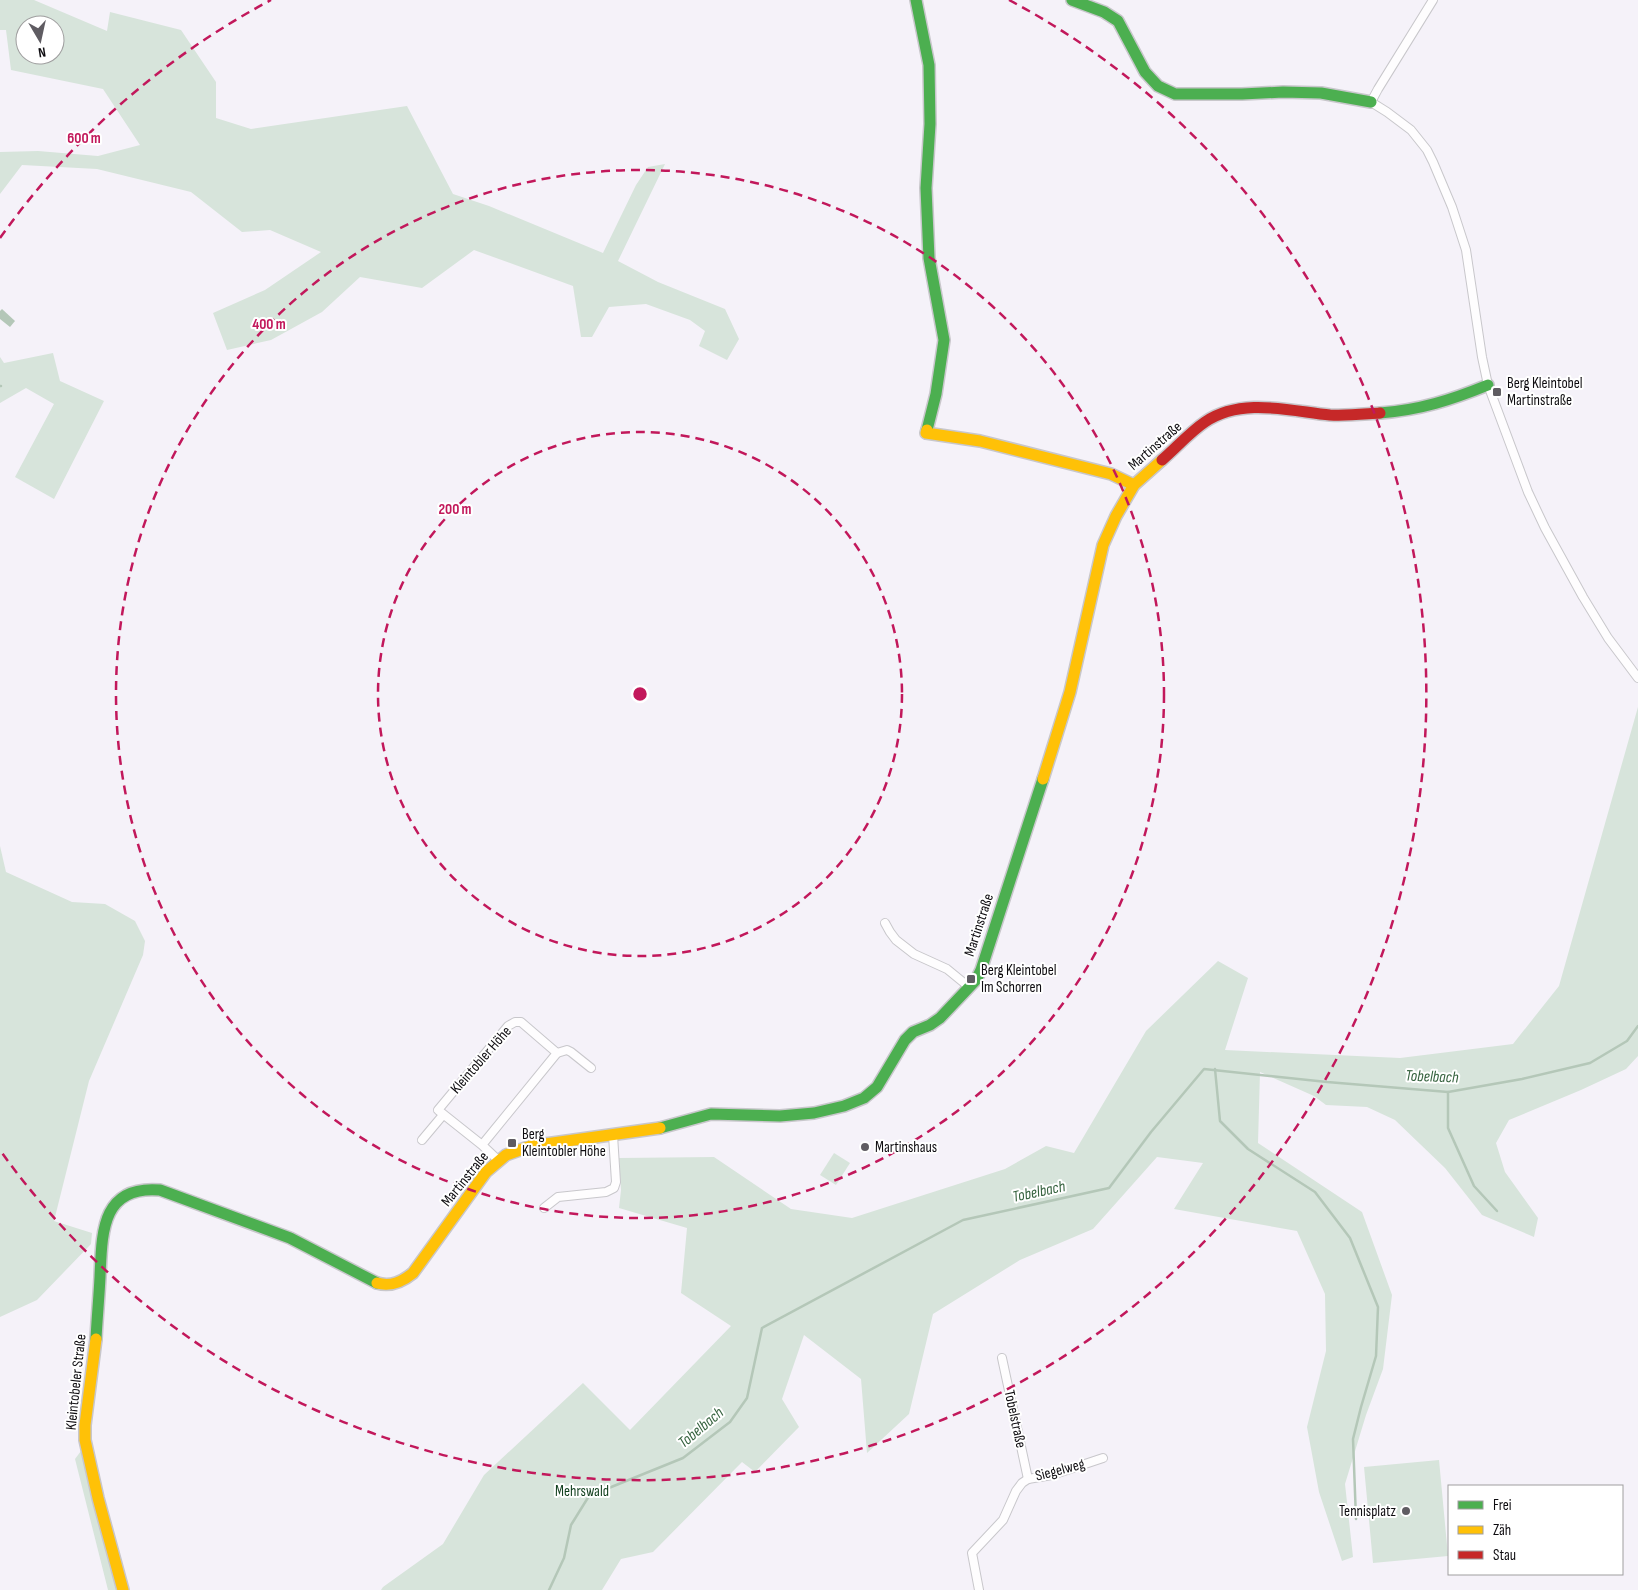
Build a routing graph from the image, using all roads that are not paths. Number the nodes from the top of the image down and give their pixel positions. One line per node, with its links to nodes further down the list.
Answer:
1 (916, 0): 6 (street)
2 (1072, 0): 4 (street)
3 (1433, 0): 4 (street)
4 (1371, 102): 5 (street)
5 (1488, 385): 6 (street, Martinstraße); 7 (street)
6 (1134, 485): 9 (street, Martinstraße)
7 (1638, 678)
8 (885, 923): 9 (street)
9 (970, 987): 13 (street, Martinstraße)
10 (557, 1053): 11 (street, Kleintobler Höhe); 12 (street, Kleintobler Höhe); 15 (street)
11 (591, 1068)
12 (444, 1115): 14 (street, Kleintobler Höhe); 15 (street)
13 (613, 1135): 16 (street, Martinstraße); 17 (street)
14 (422, 1140)
15 (482, 1145): 16 (street)
16 (498, 1160): 18 (street, Martinstraße)
17 (544, 1208)
18 (102, 1232): 22 (street, Kleintobeler Straße)
19 (1002, 1358): 21 (street, Tobelstraße)
20 (1103, 1458): 21 (street, Siegelweg)
21 (1028, 1479): 23 (street, Siegelweg)
22 (123, 1590)
23 (979, 1590)

